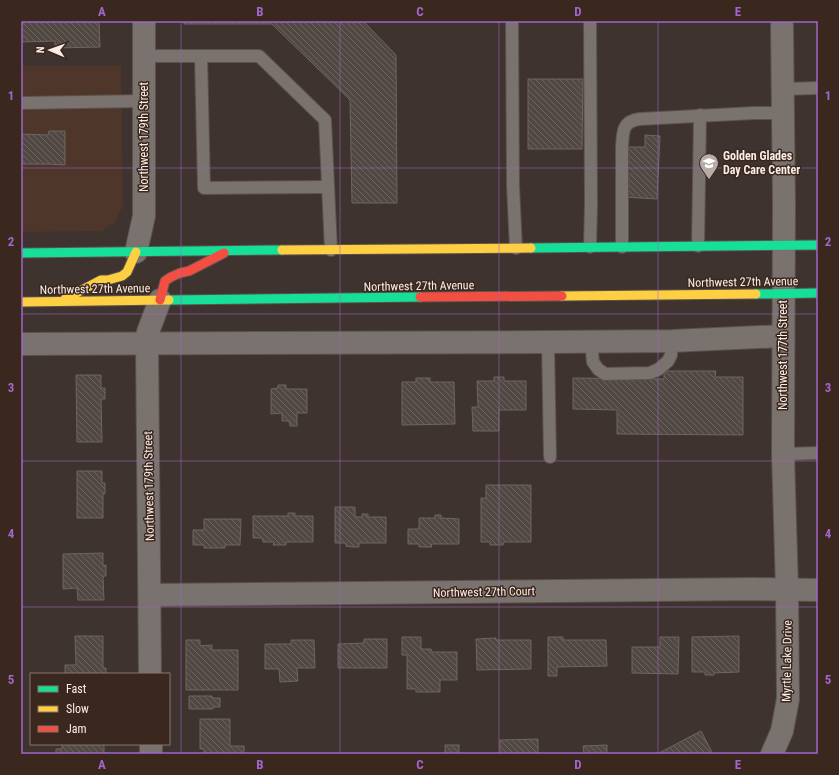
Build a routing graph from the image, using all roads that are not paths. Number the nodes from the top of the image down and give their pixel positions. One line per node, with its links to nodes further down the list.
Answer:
1 (144, 21): 5 (street, Northwest 179th Street)
2 (512, 21): 19 (lane)
3 (590, 21): 17 (lane)
4 (782, 26): 8 (street, Northwest 177th Street)
5 (144, 56): 6 (lane); 9 (street, Northwest 179th Street)
6 (201, 56): 13 (lane); 13 (lane)
7 (818, 88): 8 (lane)
8 (783, 89): 11 (street, Northwest 177th Street)
9 (144, 101): 10 (lane); 22 (street, Northwest 179th Street)
10 (21, 103)
11 (783, 113): 12 (lane); 15 (street, Northwest 177th Street)
12 (700, 115): 16 (lane); 18 (lane)
13 (328, 187): 20 (lane)
14 (818, 244): 15 (main road)
15 (784, 245): 16 (main road); 24 (street, Northwest 177th Street)
16 (698, 246): 18 (main road)
17 (590, 247): 18 (main road); 19 (main road)
18 (622, 247)
19 (516, 248): 20 (main road)
20 (331, 250): 21 (main road)
21 (227, 251): 22 (main road); 26 (main road)
22 (136, 252): 23 (main road); 27 (main road)
23 (21, 253)
24 (784, 293): 25 (main road, Northwest 27th Avenue); 26 (main road, Northwest 27th Avenue); 29 (street, Northwest 177th Street)
25 (818, 293)
26 (160, 300): 27 (main road, Northwest 27th Avenue); 33 (street, Northwest 179th Street)
27 (62, 301): 28 (main road, Northwest 27th Avenue)
28 (21, 302)
29 (784, 336): 30 (street); 36 (street, Northwest 177th Street)
30 (672, 341): 32 (street); 32 (lane)
31 (548, 342): 32 (street); 33 (street); 37 (lane)
32 (591, 342)
33 (148, 343): 34 (street); 40 (street, Northwest 179th Street)
34 (21, 344)
35 (818, 453): 36 (lane)
36 (782, 454): 38 (street, Northwest 177th Street)
37 (550, 457)
38 (787, 589): 39 (street, Northwest 27th Court); 40 (street, Northwest 27th Court); 42 (street, Myrtle Lake Drive)
39 (818, 590)
40 (150, 595): 41 (street, Northwest 179th Street)
41 (150, 673)
42 (772, 754)

